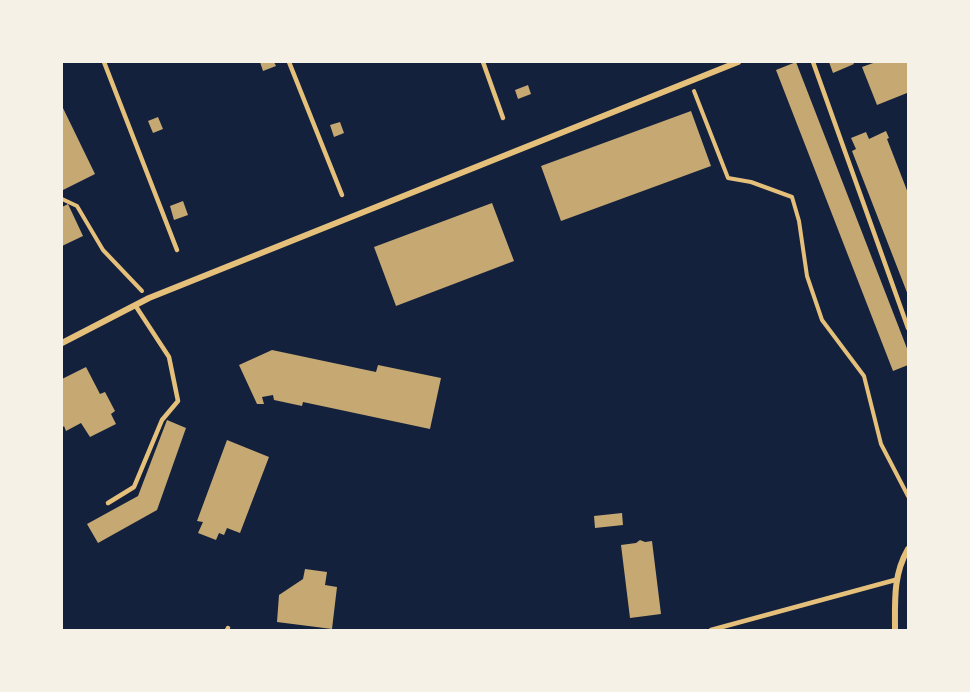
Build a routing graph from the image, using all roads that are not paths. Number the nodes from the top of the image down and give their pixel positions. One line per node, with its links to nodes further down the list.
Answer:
1 (104, 62): 8 (lane)
2 (289, 62): 7 (lane)
3 (483, 62): 6 (lane)
4 (738, 62): 9 (street)
5 (813, 62): 10 (lane)
6 (503, 118)
7 (342, 195)
8 (177, 249)
9 (135, 305): 11 (street); 12 (lane)
10 (909, 328)
11 (62, 343)
12 (108, 503)
13 (909, 549): 14 (street)
14 (896, 580): 15 (lane); 16 (street)
15 (711, 630)
16 (895, 630)

